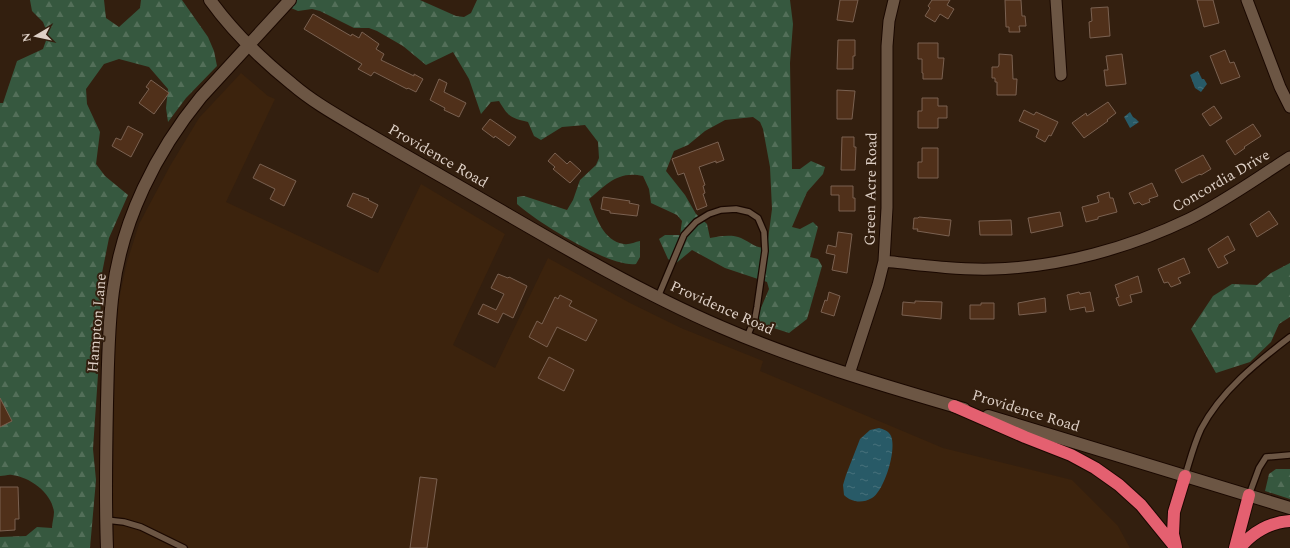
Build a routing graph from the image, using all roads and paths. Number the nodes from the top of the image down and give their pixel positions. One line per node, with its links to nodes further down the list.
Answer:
1 (210, 0): 6 (street, Providence Road)
2 (290, 0): 6 (street, Hampton Lane)
3 (894, 0): 10 (street, Green Acre Road)
4 (1056, 0): 7 (street)
5 (1247, 0): 8 (street)
6 (248, 45): 11 (street, Providence Road); 20 (street, Hampton Lane)
7 (1061, 75)
8 (1290, 107)
9 (1290, 157): 10 (street, Concordia Drive)
10 (884, 261): 14 (street, Green Acre Road)
11 (658, 297): 13 (street, Providence Road); 13 (lane)
12 (1290, 337): 17 (lane)
13 (747, 338): 14 (street, Providence Road)
14 (849, 374): 15 (street, Providence Road)
15 (954, 406): 17 (street, Providence Road); 24 (highway)
16 (1290, 455): 18 (lane)
17 (1185, 476): 18 (street, Providence Road); 24 (highway)
18 (1249, 495): 19 (street, Providence Road); 25 (highway)
19 (1290, 508)
20 (106, 520): 22 (street, Hampton Lane); 23 (lane)
21 (1290, 521): 26 (highway)
22 (107, 548)
23 (184, 548)
24 (1176, 548)
25 (1235, 548)
26 (1240, 548)

